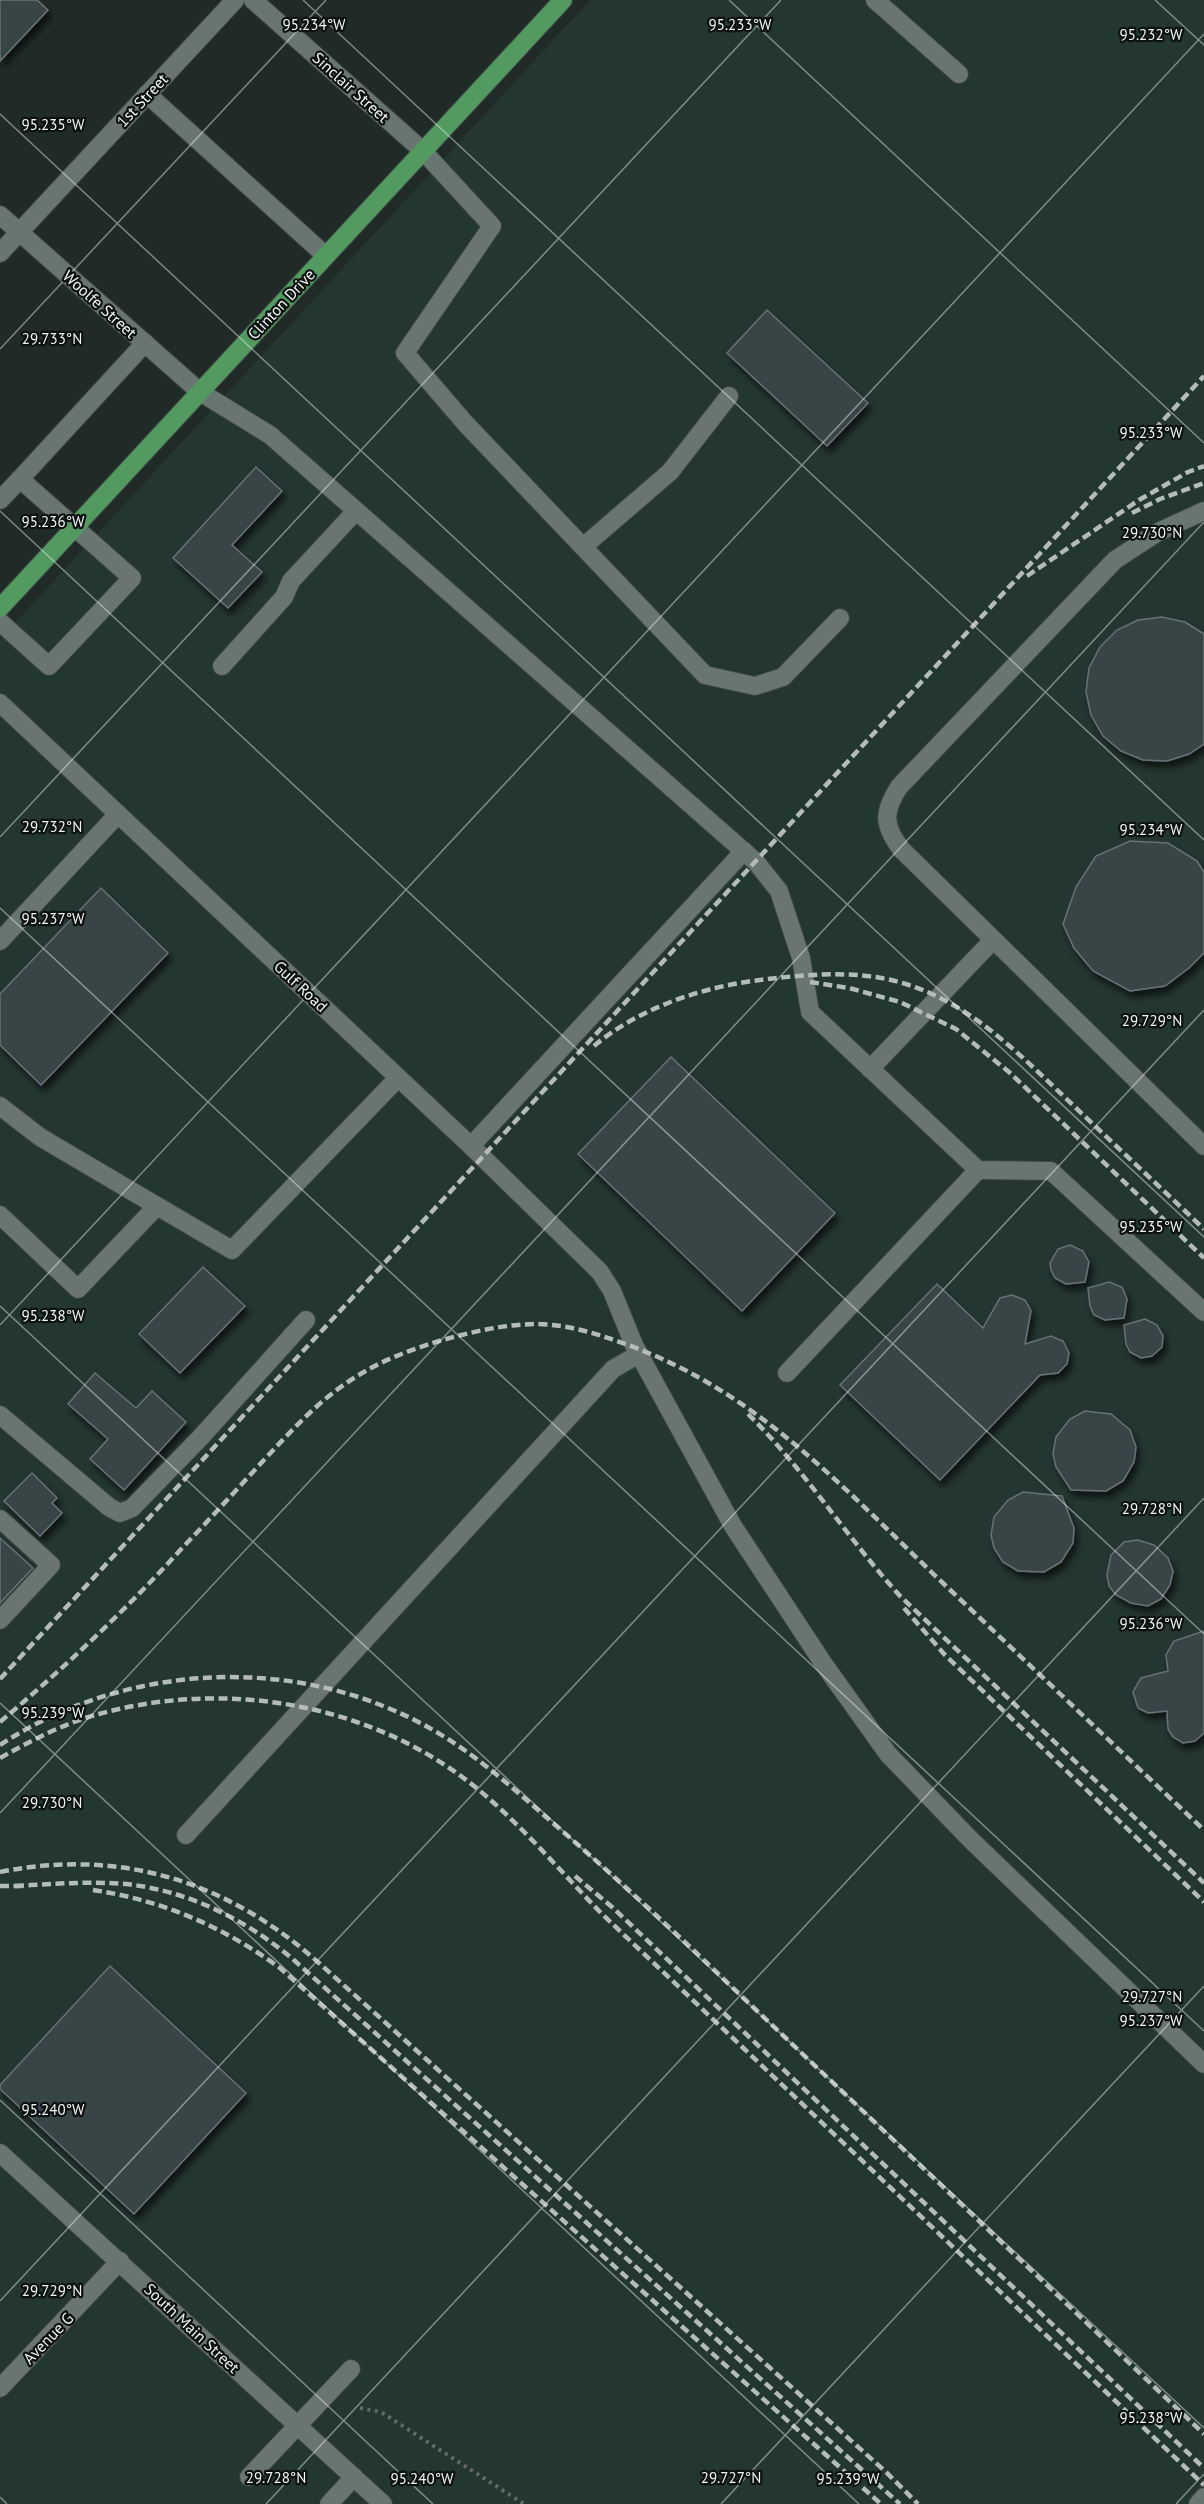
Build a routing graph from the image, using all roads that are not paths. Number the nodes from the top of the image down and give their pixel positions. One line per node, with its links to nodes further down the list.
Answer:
1 (235, 0): 6 (street, 1st Street)
2 (253, 0): 7 (street, Sinclair Street)
3 (563, 0): 7 (main road, Clinton Drive)
4 (875, 0): 5 (street)
5 (959, 74)
6 (147, 94): 9 (street, 1st Street); 11 (street)
7 (423, 151): 11 (main road, Clinton Drive); 20 (street, Sinclair Street)
8 (0, 215): 9 (street, Woolfe Street)
9 (19, 232): 10 (street, 1st Street); 12 (street, Woolfe Street)
10 (0, 253)
11 (326, 256): 13 (main road, Clinton Drive)
12 (145, 343): 13 (street, Woolfe Street); 15 (street)
13 (200, 392): 18 (street, Woolfe Street); 19 (main road, Clinton Drive)
14 (729, 396): 20 (street)
15 (20, 479): 16 (street); 19 (street)
16 (0, 500)
17 (1204, 510): 28 (street)
18 (356, 511): 24 (street); 27 (street, Woolfe Street)
19 (75, 527): 21 (main road, Clinton Drive); 23 (street)
20 (584, 546): 22 (street)
21 (0, 608)
22 (840, 618)
23 (0, 622)
24 (222, 666)
25 (0, 703): 26 (street, Gulf Road)
26 (118, 814): 29 (street); 31 (street, Gulf Road)
27 (744, 851): 30 (street, Woolfe Street); 33 (street)
28 (993, 940): 30 (street); 34 (street)
29 (0, 942)
30 (870, 1069): 35 (street, Woolfe Street)
31 (398, 1078): 33 (street, Gulf Road); 36 (street)
32 (0, 1106): 36 (street)
33 (471, 1146): 40 (street, Gulf Road)
34 (1204, 1146)
35 (978, 1170): 38 (street); 41 (street)
36 (157, 1206): 37 (street)
37 (0, 1215)
38 (1204, 1312)
39 (306, 1320): 42 (street)
40 (639, 1354): 45 (street); 46 (street, Gulf Road)
41 (787, 1372)
42 (0, 1415)
43 (0, 1520): 44 (street)
44 (0, 1620)
45 (186, 1835)
46 (1204, 2064)
47 (0, 2153): 48 (street, South Main Street)
48 (120, 2261): 50 (street, Avenue G); 51 (street, South Main Street)
49 (351, 2369): 51 (street)
50 (0, 2388)
51 (298, 2426): 52 (street, South Main Street); 53 (street)
52 (354, 2476): 55 (street); 56 (street, South Main Street)
53 (249, 2477)
54 (1204, 2497): 57 (street)
55 (329, 2504)
56 (383, 2504)
57 (1197, 2504)

